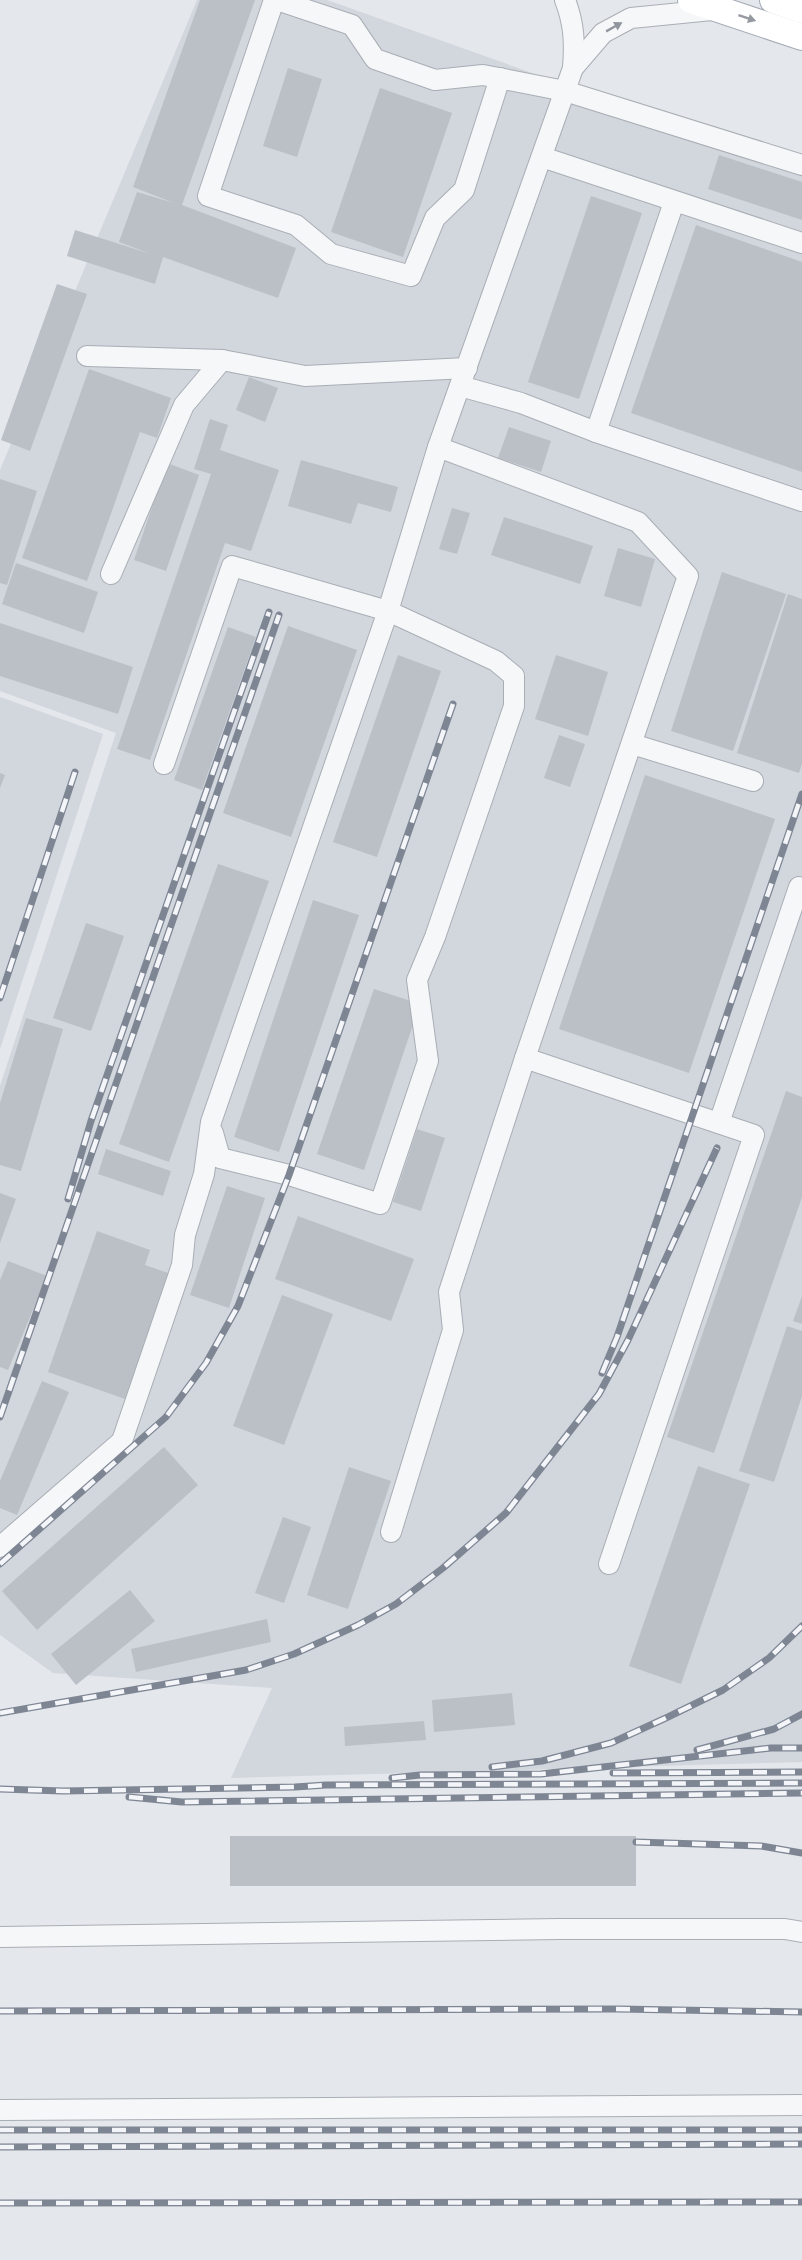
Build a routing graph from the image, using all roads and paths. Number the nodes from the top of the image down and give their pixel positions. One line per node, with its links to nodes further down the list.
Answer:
1 (275, 0): 9 (lane); 9 (lane)
2 (564, 0): 8 (lane)
3 (691, 0): 5 (main road)
4 (774, 0): 6 (main road)
5 (720, 9): 7 (main road, one-way to 7); 8 (lane, one-way to 5)
6 (802, 10)
7 (802, 37)
8 (573, 68): 10 (lane)
9 (500, 78): 10 (lane)
10 (565, 91): 11 (lane); 12 (lane)
11 (542, 157): 13 (lane); 17 (lane)
12 (802, 165)
13 (674, 202): 14 (lane); 18 (lane)
14 (802, 243)
15 (87, 356): 16 (lane)
16 (222, 360): 17 (lane); 21 (lane)
17 (463, 377): 18 (lane); 19 (lane)
18 (596, 432): 20 (lane)
19 (438, 447): 22 (lane); 23 (lane)
20 (802, 501)
21 (111, 574)
22 (388, 611): 24 (lane); 28 (lane); 28 (lane)
23 (632, 744): 25 (lane); 27 (lane)
24 (164, 764)
25 (753, 782)
26 (799, 886): 29 (lane)
27 (525, 1058): 29 (lane); 30 (lane)
28 (211, 1122): 31 (lane)
29 (720, 1123): 32 (lane)
30 (391, 1532)
31 (0, 1547)
32 (609, 1564)
33 (802, 1932): 34 (lane)
34 (0, 1937)
35 (802, 2106): 36 (lane)
36 (0, 2110)

